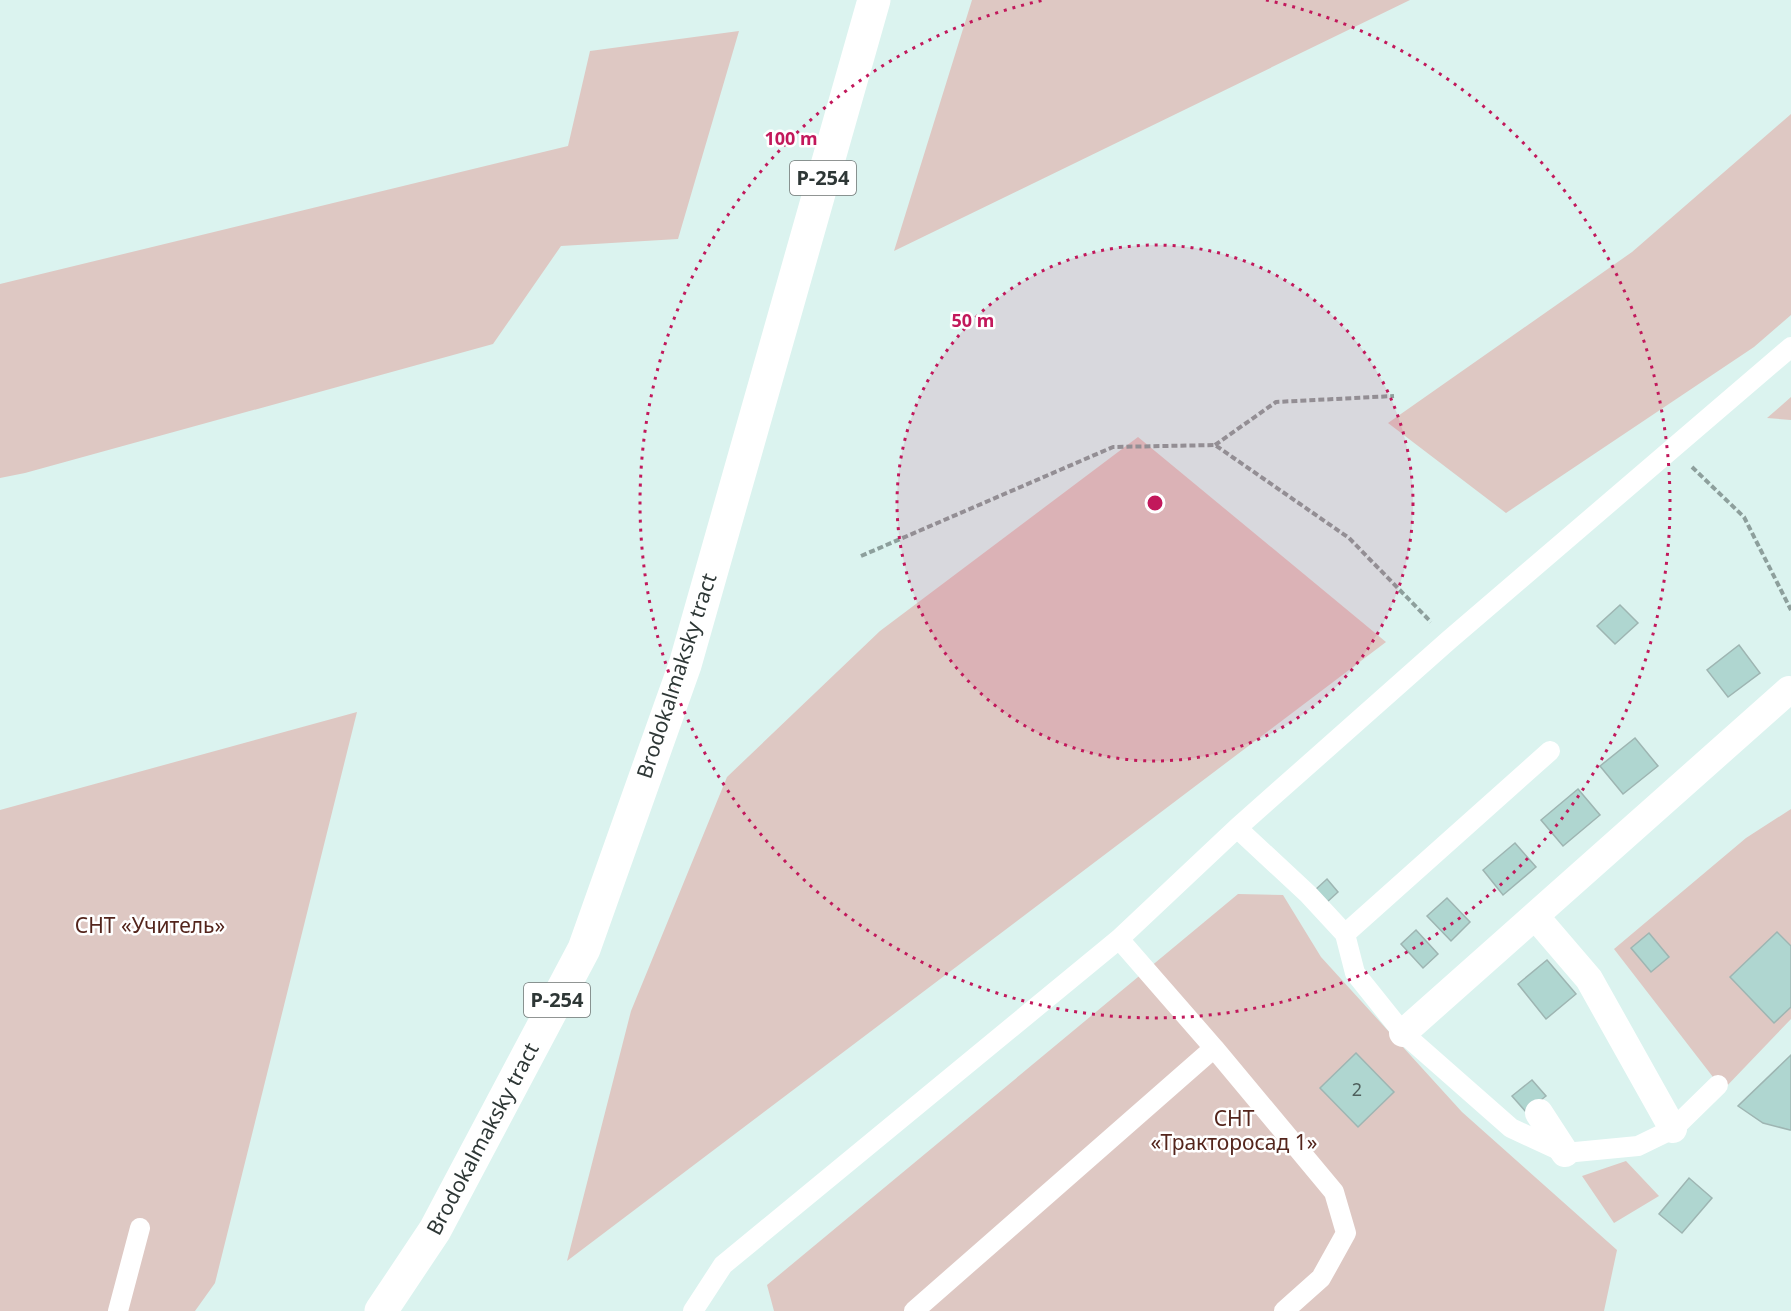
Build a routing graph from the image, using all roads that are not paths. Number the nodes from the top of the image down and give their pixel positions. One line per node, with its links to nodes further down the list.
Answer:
1 (874, 0): 17 (main road, Brodokalmaksky tract / Р-254)
2 (1791, 347): 5 (lane)
3 (1789, 690): 6 (street)
4 (1550, 750): 7 (lane)
5 (1237, 828): 7 (lane); 8 (lane)
6 (1535, 916): 9 (street); 13 (street)
7 (1345, 934): 9 (lane)
8 (1119, 939): 10 (lane); 18 (lane)
9 (1403, 1033): 14 (lane)
10 (1214, 1048): 19 (lane); 20 (lane)
11 (1718, 1085): 13 (lane)
12 (1539, 1113): 14 (street)
13 (1673, 1129): 14 (lane)
14 (1565, 1153)
15 (140, 1228): 16 (lane)
16 (118, 1311)
17 (381, 1311)
18 (693, 1311)
19 (914, 1311)
20 (1284, 1311)

